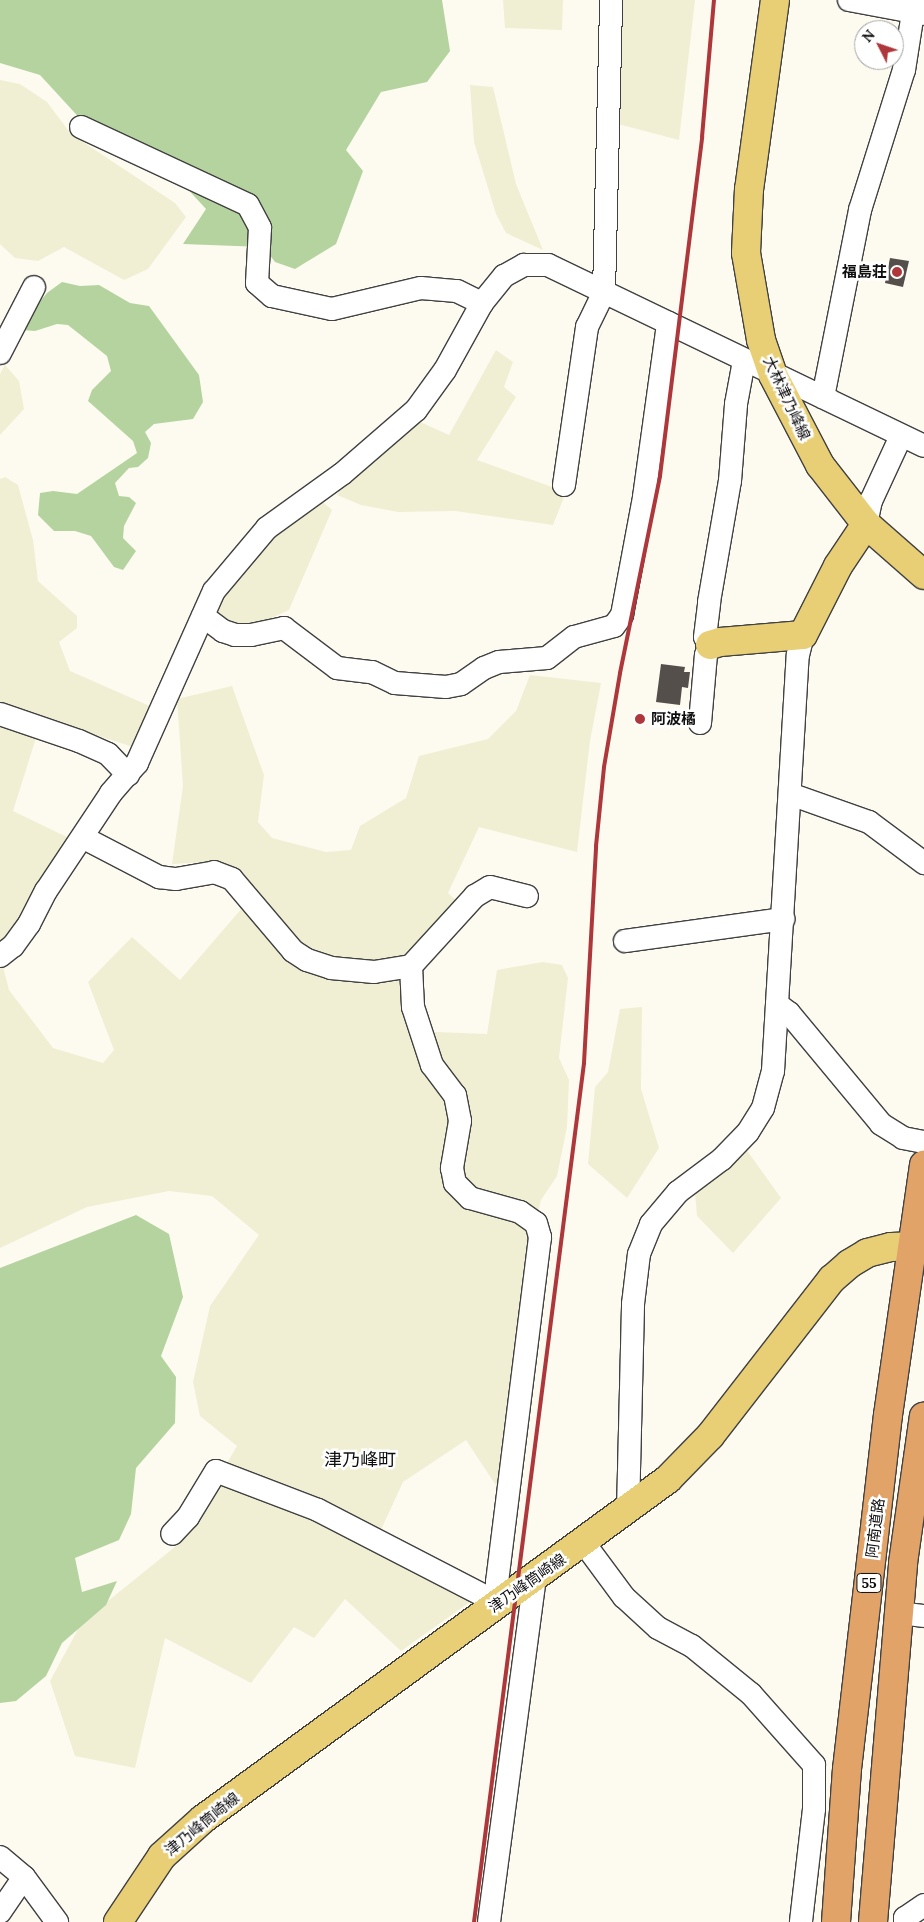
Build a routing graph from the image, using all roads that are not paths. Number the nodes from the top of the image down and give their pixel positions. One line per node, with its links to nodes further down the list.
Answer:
1 (612, 0): 7 (street)
2 (775, 0): 12 (main road, 大林津乃峰線)
3 (849, 0): 4 (street)
4 (918, 9): 13 (street)
5 (81, 127): 8 (street)
6 (34, 287): 10 (street)
7 (604, 292): 8 (street); 9 (street); 16 (street)
8 (482, 303): 19 (street)
9 (668, 323): 11 (street); 19 (street)
10 (0, 353)
11 (744, 361): 12 (street); 21 (street)
12 (773, 375): 13 (street); 17 (main road, 大林津乃峰線)
13 (823, 397): 14 (street)
14 (901, 436): 15 (street); 17 (street)
15 (924, 446)
16 (564, 486)
17 (866, 524): 18 (main road, 大林津乃峰線); 20 (main road)
18 (924, 575)
19 (203, 616): 24 (street)
20 (803, 635): 21 (main road); 25 (street)
21 (710, 645): 23 (street)
22 (0, 714): 24 (street)
23 (700, 723)
24 (128, 775): 26 (street)
25 (790, 794): 27 (street); 29 (street)
26 (84, 838): 31 (street); 32 (street)
27 (924, 863)
28 (527, 896): 32 (street)
29 (783, 919): 30 (street); 33 (street)
30 (625, 941)
31 (0, 956)
32 (411, 966): 42 (street)
33 (778, 1004): 34 (street); 38 (street)
34 (924, 1142)
35 (924, 1165): 36 (highway, 阿南道路 / 55)
36 (918, 1246): 38 (main road, 津乃峰筒崎線); 45 (highway, 阿南道路 / 55)
37 (924, 1416): 43 (highway, 55)
38 (628, 1511): 40 (main road, 津乃峰筒崎線)
39 (172, 1534): 42 (street)
40 (584, 1543): 41 (main road, 津乃峰筒崎線); 44 (street)
41 (535, 1577): 42 (main road, 津乃峰筒崎線); 52 (street)
42 (498, 1603): 51 (main road, 津乃峰筒崎線)
43 (911, 1614): 56 (highway, 55)
44 (814, 1765): 45 (street); 54 (street)
45 (847, 1769): 55 (highway, 阿南道路 / 55)
46 (0, 1858): 47 (street)
47 (24, 1877): 49 (street); 50 (street)
48 (924, 1905): 57 (street)
49 (0, 1912)
50 (57, 1922)
51 (118, 1922)
52 (489, 1922)
53 (797, 1922): 54 (street)
54 (802, 1922)
55 (836, 1922)
56 (873, 1922)
57 (905, 1922)

